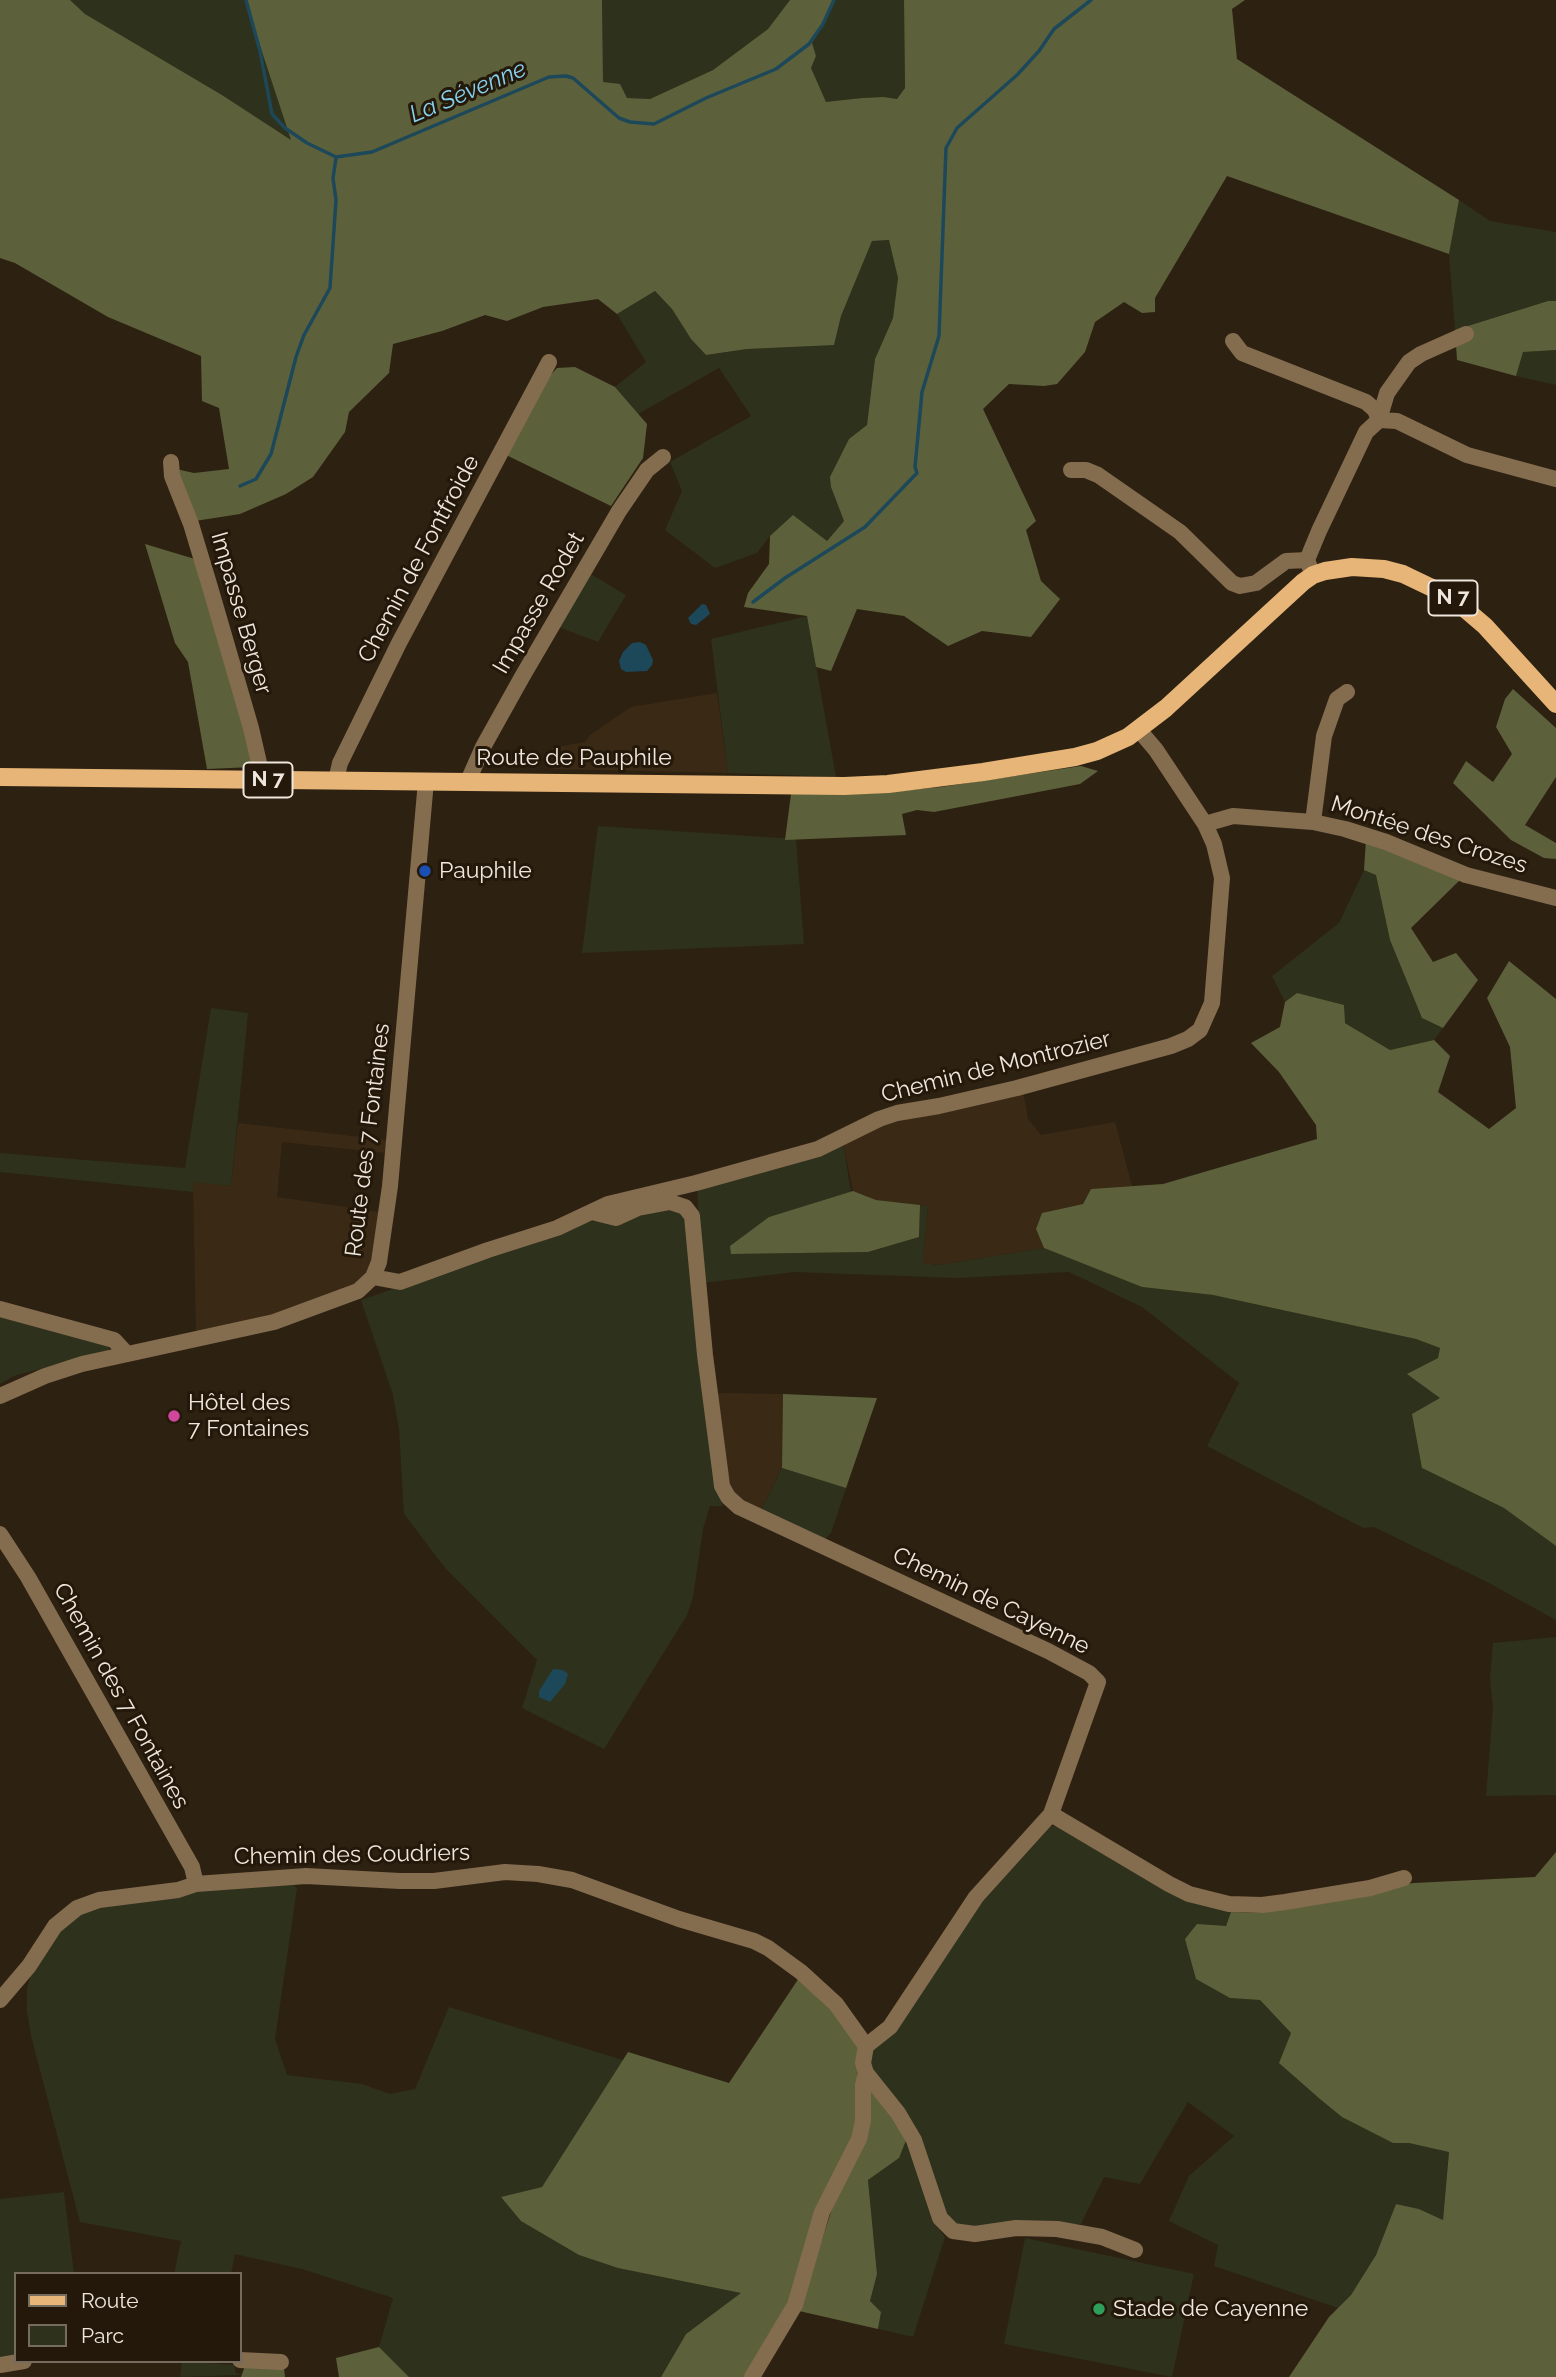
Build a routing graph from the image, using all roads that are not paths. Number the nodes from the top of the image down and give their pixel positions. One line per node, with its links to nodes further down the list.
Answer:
1 (1466, 334): 4 (street)
2 (1233, 341): 4 (street)
3 (549, 362): 15 (street, Chemin de Fontfroide)
4 (1378, 420): 8 (street); 9 (street)
5 (663, 457): 17 (street, Impasse Rodet)
6 (171, 462): 14 (street, Impasse Berger)
7 (1071, 470): 9 (street)
8 (1556, 479)
9 (1310, 568): 11 (main road, N 7); 12 (main road, N 7)
10 (1347, 692): 18 (street)
11 (1556, 704)
12 (1139, 730): 17 (main road, Route de Pauphile / N 7); 19 (street, Chemin de Montrozier)
13 (0, 777): 14 (main road, Route de Pauphile / N 7)
14 (263, 780): 15 (main road, Route de Pauphile / N 7)
15 (335, 780): 16 (main road, Route de Pauphile / N 7)
16 (426, 781): 17 (main road, Route de Pauphile / N 7); 22 (street, Route des 7 Fontaines)
17 (468, 781)
18 (1313, 822): 19 (street, Montée des Crozes); 20 (street, Montée des Crozes)
19 (1205, 824): 21 (street, Chemin de Montrozier)
20 (1556, 898)
21 (592, 1212): 22 (street, Chemin de Montrozier); 27 (street, Chemin de Cayenne)
22 (373, 1277): 24 (street, Route des 7 Fontaines)
23 (0, 1309): 24 (street)
24 (126, 1353): 25 (street, Route des 7 Fontaines)
25 (0, 1396)
26 (0, 1534): 29 (street, Chemin des 7 Fontaines)
27 (1051, 1814): 28 (street); 31 (street, Chemin de Cayenne)
28 (1404, 1878)
29 (196, 1884): 30 (street, Chemin des Coudriers); 31 (street, Chemin des Coudriers)
30 (0, 2000)
31 (866, 2046): 32 (street)
32 (866, 2073): 33 (street); 36 (street)
33 (1135, 2250)
34 (242, 2360): 35 (street)
35 (281, 2362)
36 (752, 2377)

